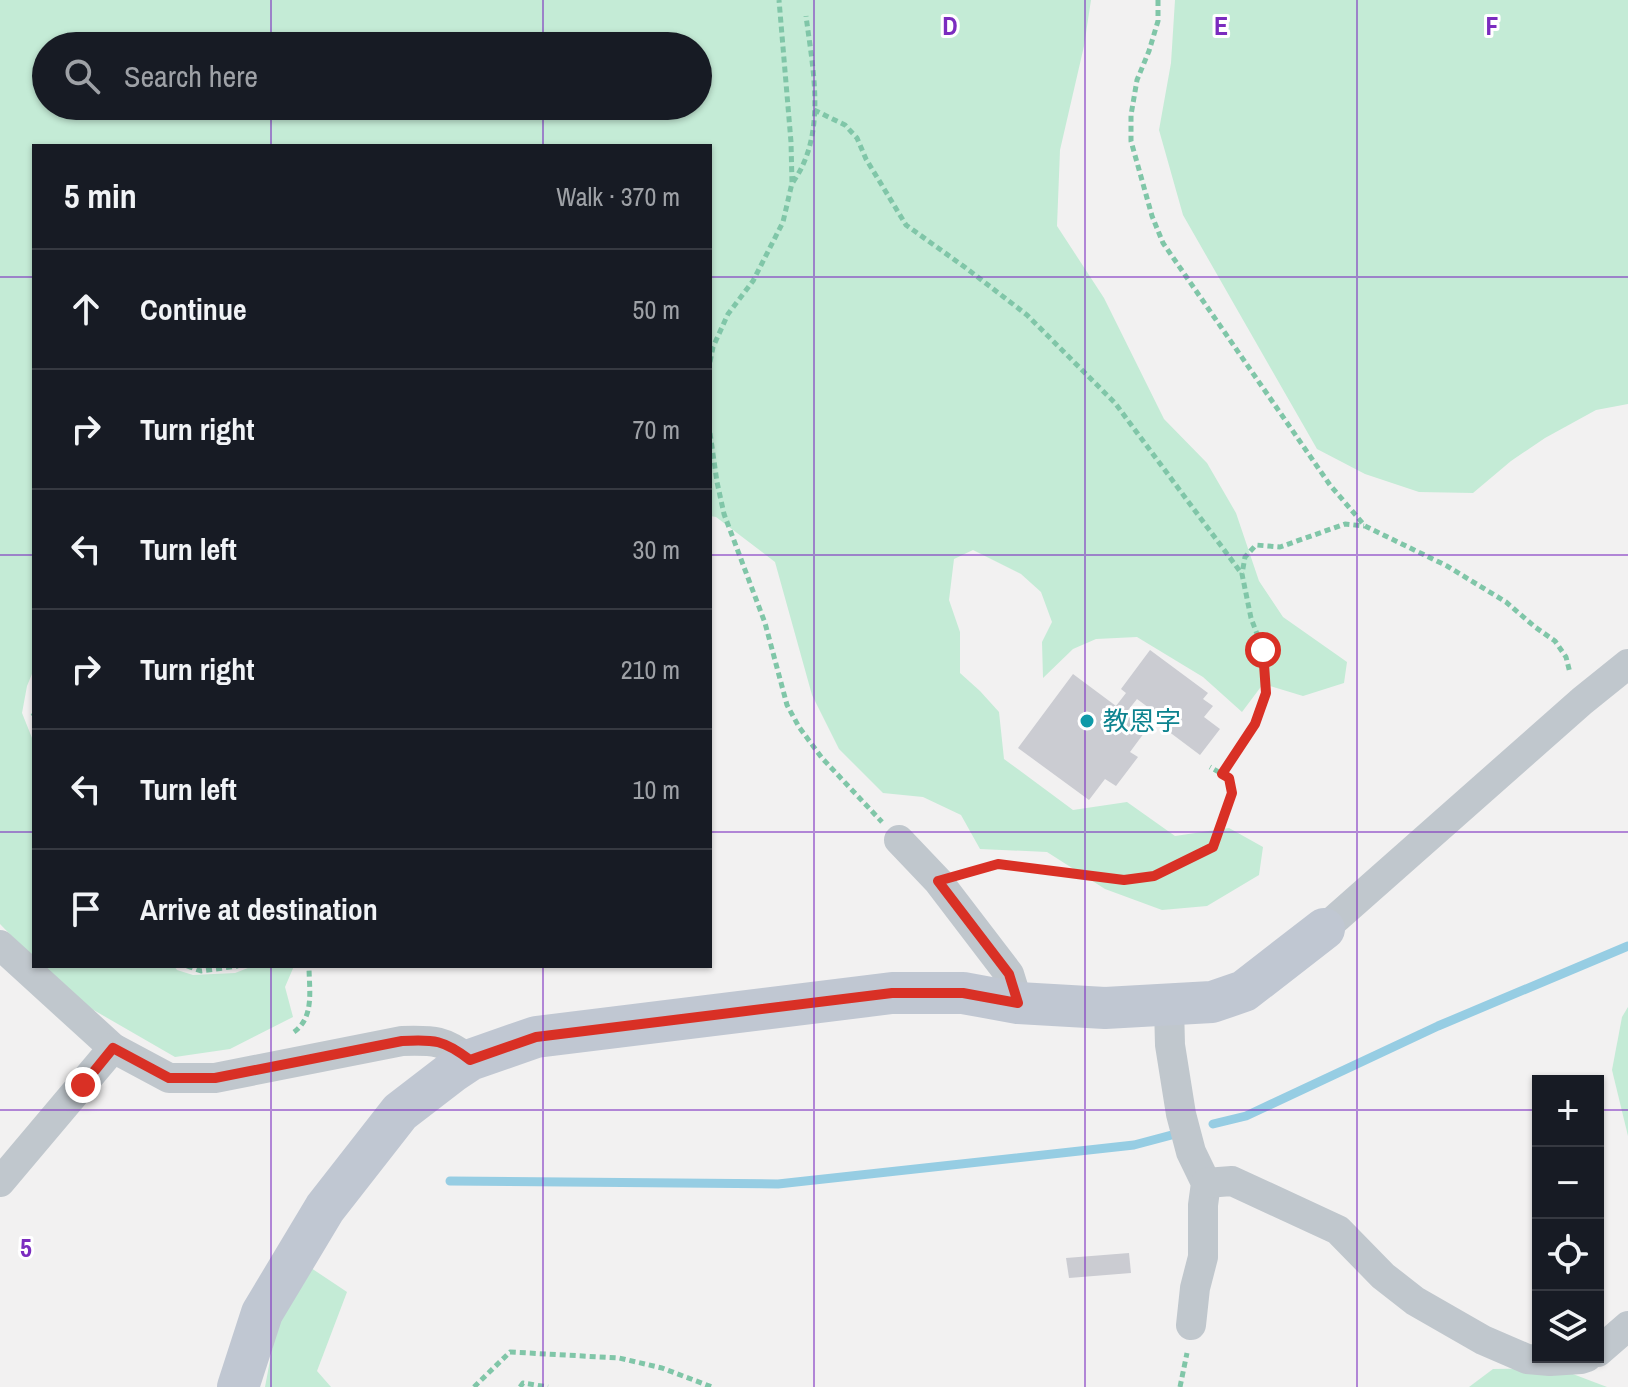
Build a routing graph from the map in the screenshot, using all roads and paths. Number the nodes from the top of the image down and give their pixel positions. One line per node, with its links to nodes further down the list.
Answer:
1 (779, 0): 5 (path)
2 (1158, 0): 8 (path)
3 (806, 16): 4 (path)
4 (814, 110): 5 (path); 9 (path)
5 (792, 183): 6 (path)
6 (712, 352)
7 (712, 447): 14 (path)
8 (1365, 526): 9 (path); 11 (path)
9 (1242, 574): 13 (path)
10 (1628, 664): 11 (street)
11 (1582, 701): 16 (street)
12 (1210, 767): 13 (path)
13 (1222, 774): 15 (path)
14 (899, 840): 15 (street)
15 (938, 881): 21 (street)
16 (1324, 929): 22 (street)
17 (0, 945): 24 (street)
18 (193, 968): 19 (path)
19 (223, 968)
20 (309, 968): 23 (path)
21 (1018, 1003): 22 (street); 25 (street)
22 (1169, 1006): 27 (street)
23 (290, 1035)
24 (113, 1048): 25 (street); 26 (street)
25 (470, 1060): 32 (street)
26 (0, 1182)
27 (1206, 1183): 28 (street); 31 (street)
28 (1191, 1325)
29 (1628, 1326): 30 (street)
30 (1604, 1347)
31 (1532, 1359)
32 (238, 1387)
33 (474, 1387): 36 (path)
34 (520, 1387): 35 (path)
35 (548, 1387)
36 (712, 1387)

